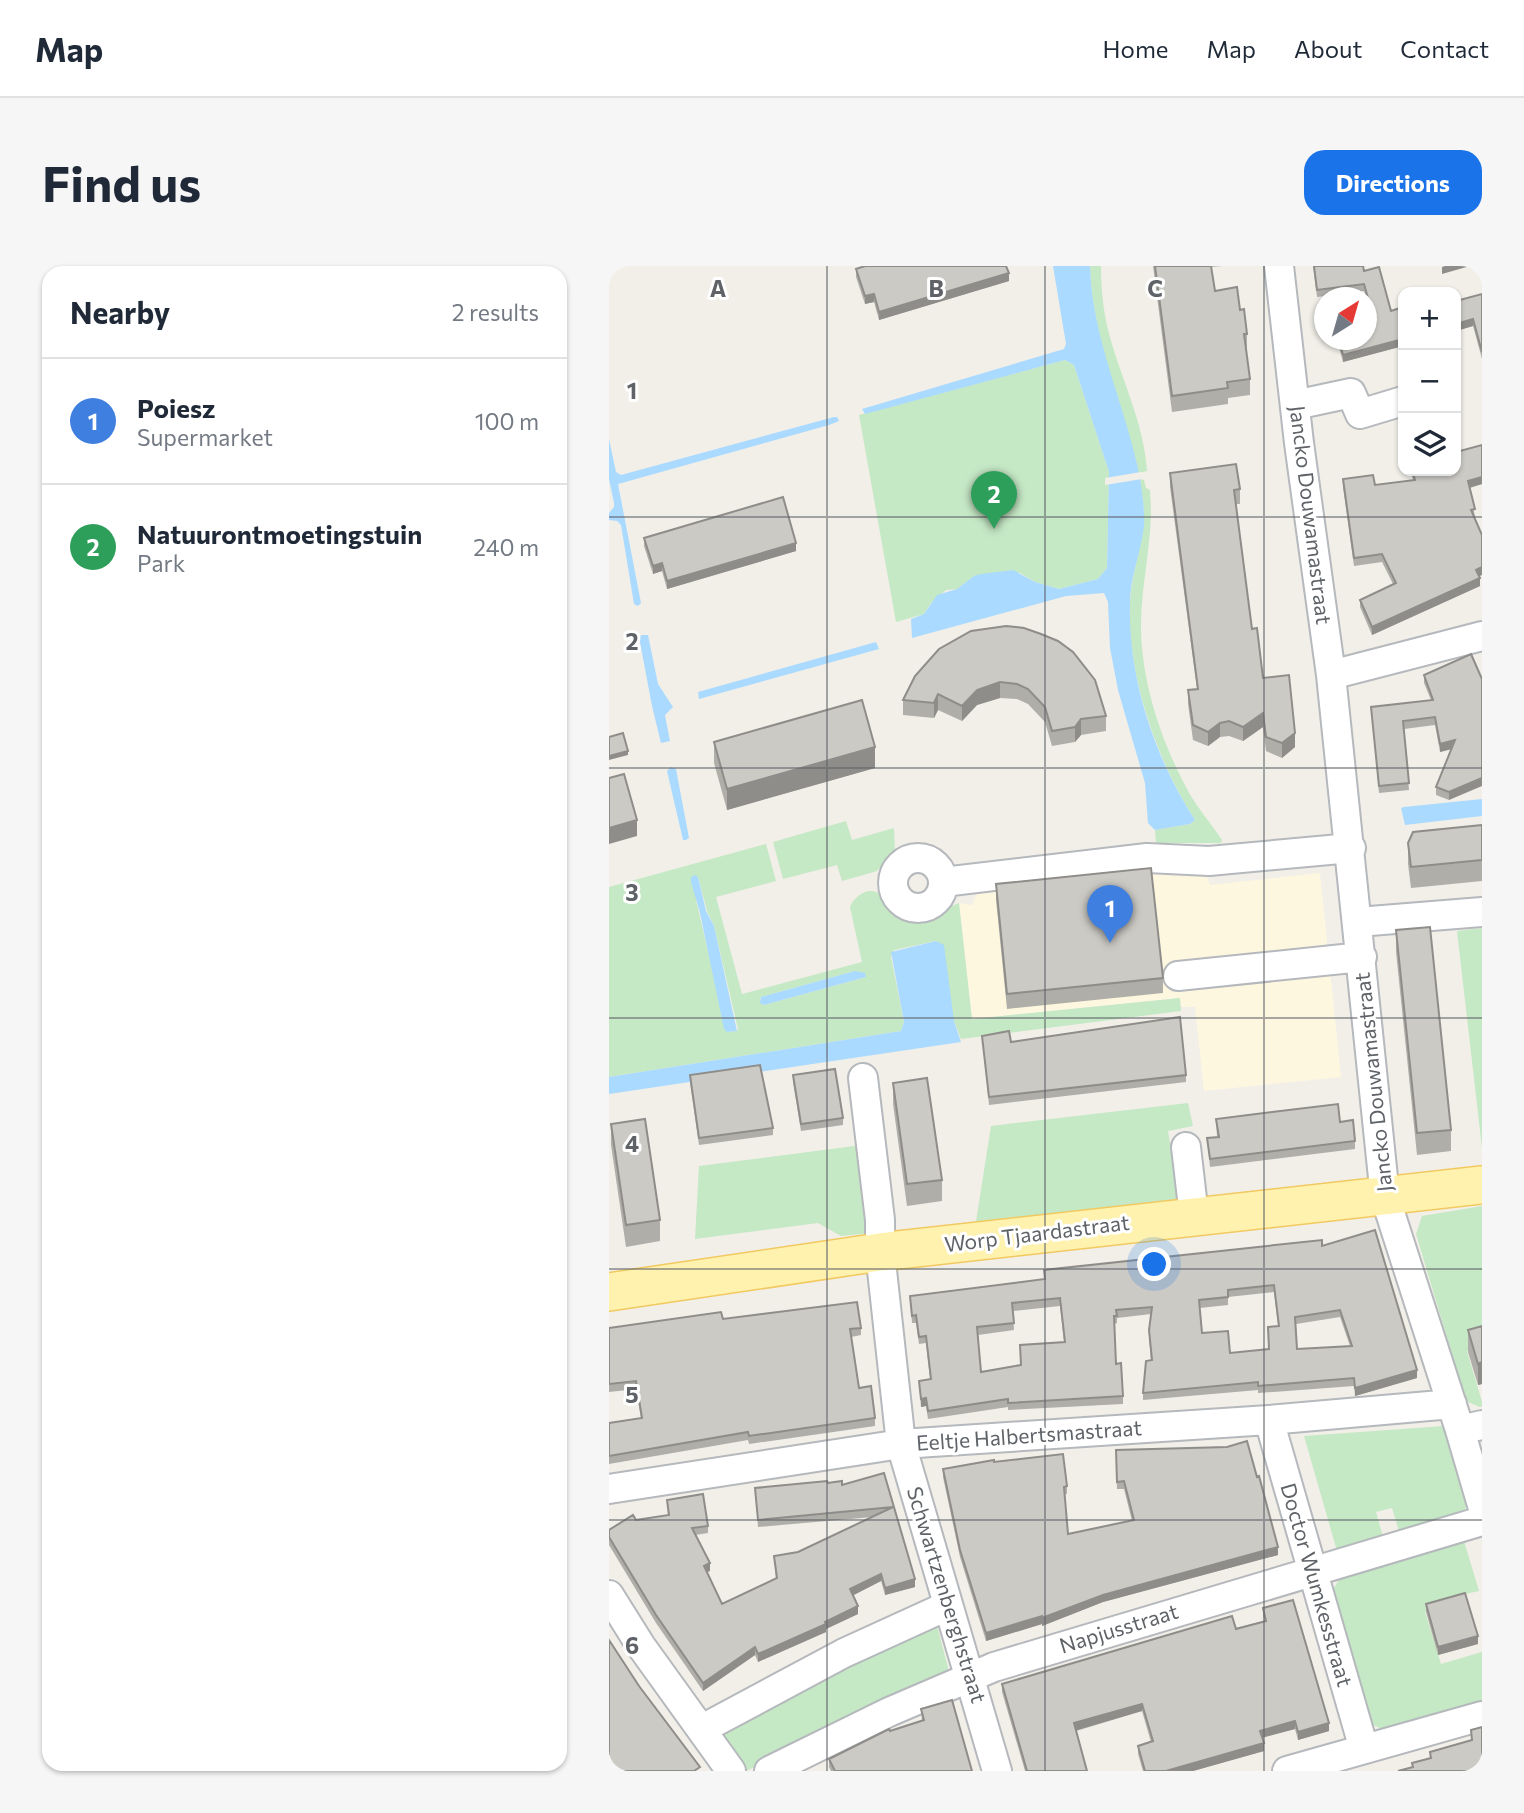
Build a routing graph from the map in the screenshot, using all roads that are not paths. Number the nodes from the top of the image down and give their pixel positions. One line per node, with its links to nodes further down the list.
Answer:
1 (1279, 266): 3 (street, Jancko Douwamastraat)
2 (1398, 403): 3 (street)
3 (1295, 405): 5 (street, Jancko Douwamastraat)
4 (1482, 636): 5 (street)
5 (1331, 675): 6 (street, Jancko Douwamastraat)
6 (1351, 848): 7 (street); 9 (street, Jancko Douwamastraat)
7 (943, 882)
8 (1482, 912): 9 (street)
9 (1358, 922): 10 (street, Jancko Douwamastraat)
10 (1361, 957): 11 (street); 15 (street, Jancko Douwamastraat)
11 (1178, 976)
12 (863, 1078): 17 (street)
13 (1186, 1147): 16 (street)
14 (1482, 1185): 15 (main road, Worp Tjaardastraat)
15 (1385, 1197): 16 (main road, Worp Tjaardastraat); 20 (street, Jancko Douwamastraat)
16 (1194, 1216): 17 (main road, Worp Tjaardastraat)
17 (880, 1252): 18 (main road, Worp Tjaardastraat); 21 (street, Schwartzenberghstraat)
18 (609, 1292)
19 (1269, 1420): 20 (street, Eeltje Halbertsmastraat); 21 (street, Eeltje Halbertsmastraat); 25 (street, Doctor Wumkesstraat)
20 (1465, 1420): 23 (street)
21 (901, 1444): 22 (street, Eeltje Halbertsmastraat); 27 (street, Schwartzenberghstraat)
22 (609, 1489)
23 (1482, 1505)
24 (1482, 1521): 25 (street, Napjusstraat)
25 (1312, 1572): 28 (street, Napjusstraat); 31 (street, Doctor Wumkesstraat)
26 (609, 1595): 30 (street)
27 (947, 1606): 28 (street, Schwartzenberghstraat); 30 (street)
28 (971, 1679): 33 (street, Napjusstraat); 34 (street, Schwartzenberghstraat)
29 (1482, 1716): 31 (street)
30 (702, 1728): 32 (street)
31 (1364, 1749): 35 (street)
32 (731, 1771)
33 (769, 1771)
34 (997, 1771)
35 (1287, 1771)

